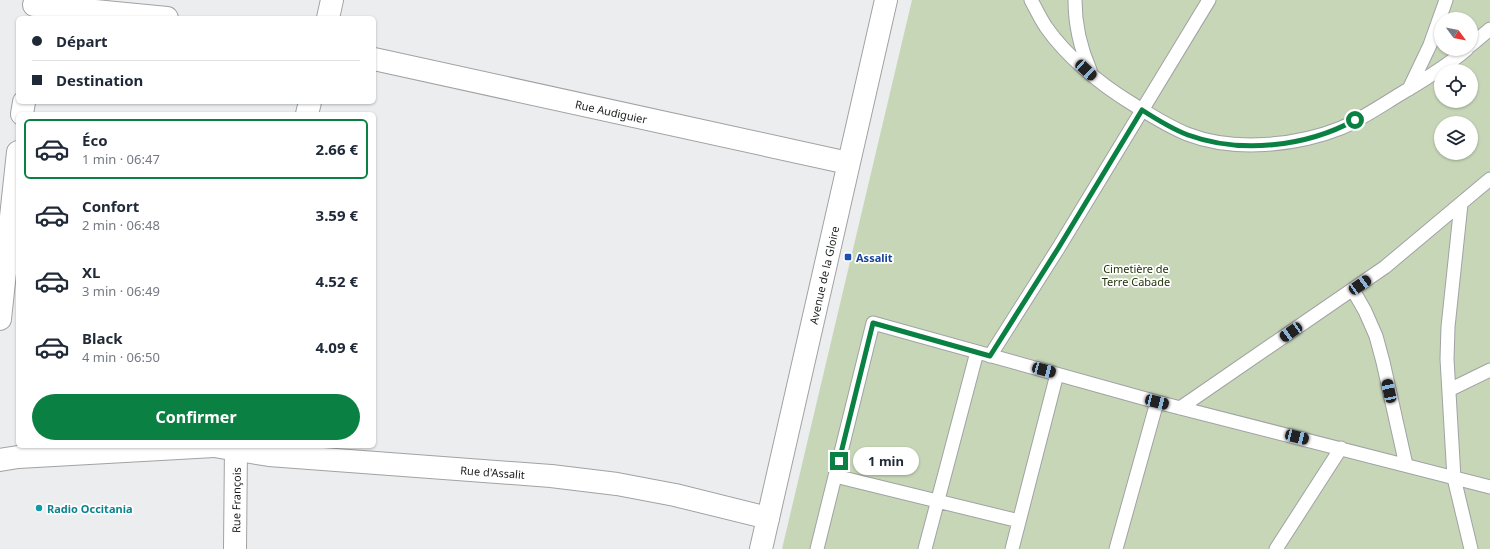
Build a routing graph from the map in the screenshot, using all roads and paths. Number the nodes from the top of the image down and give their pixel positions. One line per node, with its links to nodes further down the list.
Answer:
1 (332, 0): 9 (street)
2 (886, 0): 18 (street, Avenue de la Gloire)
3 (1031, 0): 14 (lane)
4 (1074, 0): 14 (lane)
5 (1209, 0): 16 (lane)
6 (1446, 0): 15 (lane)
7 (34, 8): 8 (street)
8 (140, 16)
9 (328, 16)
10 (1490, 29): 11 (lane)
11 (1478, 40)
12 (1459, 56): 15 (lane)
13 (376, 60): 18 (street, Rue Audiguier)
14 (1094, 78): 16 (lane)
15 (1409, 89): 16 (lane)
16 (1142, 110): 24 (lane)
17 (12, 161): 22 (street)
18 (848, 163): 39 (street, Avenue de la Gloire)
19 (1490, 178): 20 (lane)
20 (1461, 204): 21 (lane); 27 (lane)
21 (1353, 290): 29 (lane); 34 (lane)
22 (0, 319)
23 (977, 352): 24 (lane); 35 (lane); 38 (lane)
24 (990, 356): 26 (lane)
25 (1490, 370): 27 (lane)
26 (1057, 374): 28 (lane); 40 (lane)
27 (1449, 390): 36 (lane)
28 (1157, 402): 29 (lane); 46 (lane)
29 (1180, 408): 32 (lane)
30 (178, 448): 33 (street, Rue d'Assalit)
31 (235, 448): 39 (street, Rue d'Assalit); 41 (street, Rue François)
32 (1341, 448): 34 (lane); 47 (lane)
33 (0, 460)
34 (1406, 465): 36 (lane)
35 (835, 476): 38 (lane); 43 (lane)
36 (1454, 478): 37 (lane); 48 (lane)
37 (1490, 487)
38 (938, 501): 40 (lane); 44 (lane)
39 (768, 518): 42 (street, Avenue de la Gloire)
40 (1019, 521): 45 (lane)
41 (235, 549)
42 (761, 549)
43 (817, 549)
44 (925, 549)
45 (1012, 549)
46 (1116, 549)
47 (1276, 549)
48 (1471, 549)

